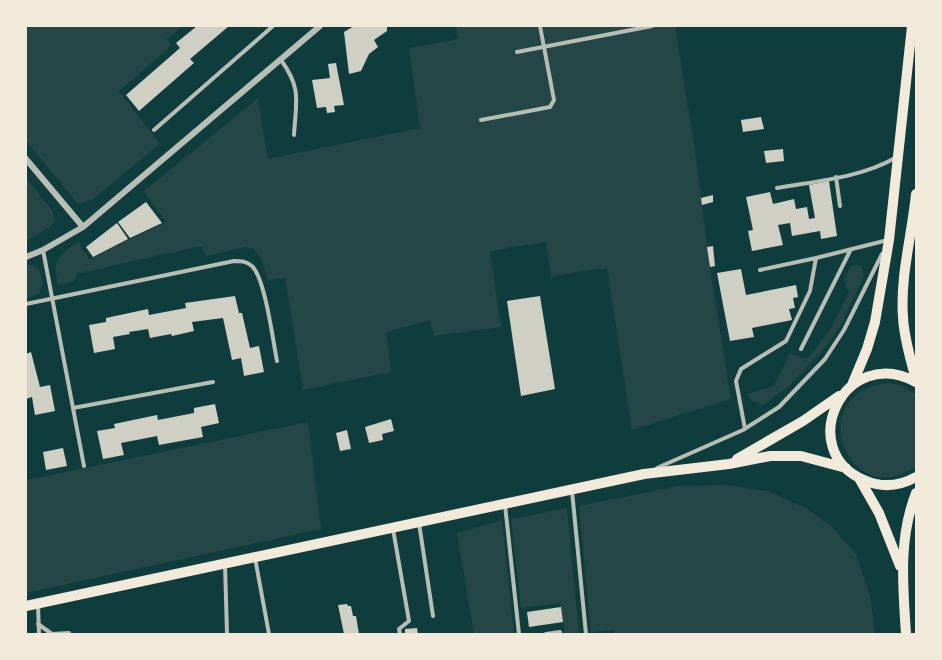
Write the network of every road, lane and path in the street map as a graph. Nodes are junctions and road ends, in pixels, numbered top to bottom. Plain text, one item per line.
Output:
1 (273, 26) edge
2 (320, 26) edge
3 (540, 26) edge
4 (652, 26) edge
5 (912, 26) edge
6 (544, 47) junction
7 (517, 52) dead end
8 (280, 59) junction
9 (481, 120) dead end
10 (154, 130) dead end
11 (294, 135) dead end
12 (898, 157) junction
13 (26, 159) edge
14 (836, 177) junction
15 (777, 188) dead end
16 (916, 194) edge
17 (840, 206) dead end
18 (83, 227) junction
19 (889, 240) junction
20 (43, 250) junction
21 (850, 251) junction
22 (26, 257) edge
23 (816, 258) junction
24 (760, 270) dead end
25 (52, 299) junction
26 (26, 304) edge
27 (801, 350) dead end
28 (277, 361) dead end
29 (916, 381) edge
30 (213, 382) dead end
31 (848, 389) junction
32 (73, 408) junction
33 (745, 429) junction
34 (729, 464) junction
35 (84, 466) dead end
36 (846, 468) junction
37 (644, 474) junction
38 (916, 477) edge
39 (859, 478) junction
40 (572, 490) junction
41 (916, 494) edge
42 (505, 504) junction
43 (418, 522) junction
44 (393, 528) junction
45 (255, 557) junction
46 (225, 564) junction
47 (901, 569) junction
48 (38, 603) junction
49 (26, 606) edge
50 (433, 616) dead end
51 (38, 624) junction
52 (560, 632) dead end
53 (39, 634) edge
54 (69, 634) edge
55 (227, 634) edge
56 (269, 634) edge
57 (399, 634) edge
58 (519, 634) edge
59 (546, 634) edge
60 (586, 634) edge
61 (906, 634) edge

1 - 10 lane
2 - 8 street
3 - 6 lane
4 - 6 lane
5 - 12 main road
6 - 7 lane
6 - 9 lane
8 - 11 lane
8 - 18 street
12 - 14 lane
12 - 19 main road
13 - 18 street
14 - 15 lane
14 - 17 lane
16 - 29 main road
18 - 20 street
19 - 21 lane
19 - 31 main road
19 - 33 lane
20 - 22 street
20 - 25 lane
21 - 23 lane
21 - 27 lane
23 - 24 lane
23 - 33 lane
25 - 26 lane
25 - 28 lane
25 - 32 lane
29 - 31 main road
30 - 32 lane
31 - 34 main road
31 - 36 main road
32 - 35 lane
33 - 37 lane
34 - 36 main road
34 - 37 main road
36 - 39 main road
37 - 40 main road
38 - 39 main road
39 - 47 main road
40 - 42 main road
40 - 60 lane
41 - 47 main road
42 - 43 main road
42 - 58 lane
43 - 44 main road
43 - 50 lane
44 - 45 main road
44 - 57 lane
45 - 46 main road
45 - 56 lane
46 - 48 main road
46 - 55 lane
47 - 61 main road
48 - 49 main road
48 - 51 lane
51 - 53 lane
51 - 54 lane
52 - 59 lane

